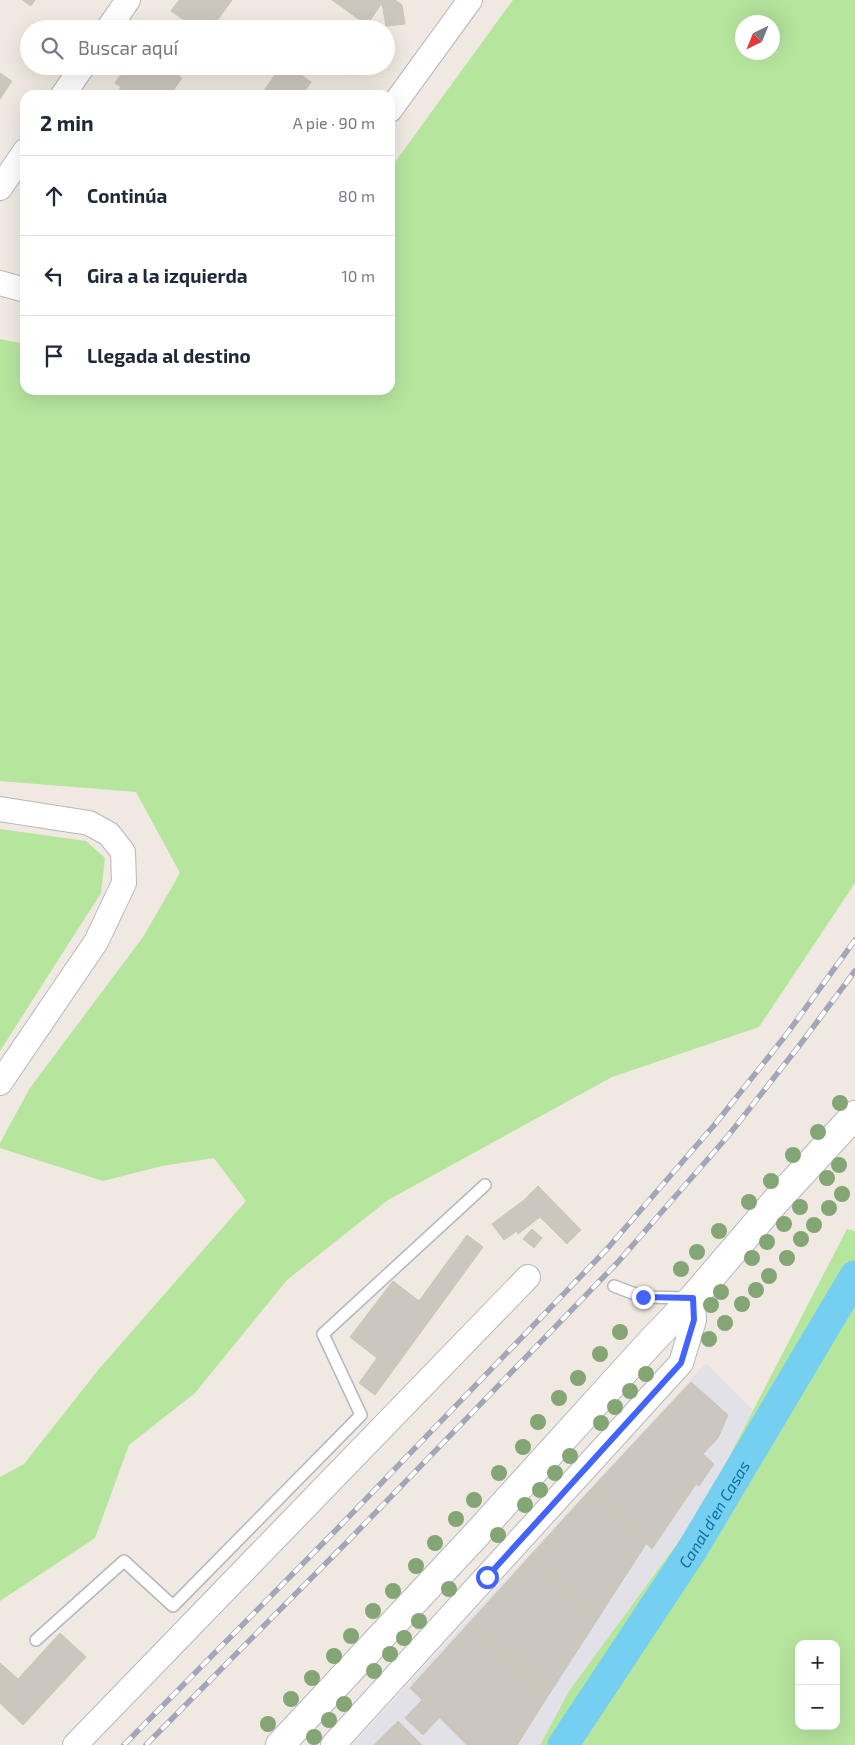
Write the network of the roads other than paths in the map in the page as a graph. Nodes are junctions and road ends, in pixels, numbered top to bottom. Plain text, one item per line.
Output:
1 (128, 0) edge
2 (470, 0) edge
3 (114, 20) edge
4 (77, 75) edge
5 (66, 90) edge
6 (395, 103) edge
7 (20, 158) edge
8 (0, 188) edge
9 (0, 283) edge
10 (20, 289) edge
11 (0, 809) edge
12 (0, 1082) edge
13 (855, 1115) edge
14 (485, 1185) dead end
15 (528, 1276) dead end
16 (614, 1286) dead end
17 (693, 1298) junction
18 (173, 1606) junction
19 (192, 1625) junction
20 (36, 1640) dead end
21 (75, 1745) edge
22 (280, 1745) edge
23 (333, 1745) edge

1 - 3 street
2 - 6 street
4 - 5 street
7 - 8 street
9 - 10 street
11 - 12 street
13 - 17 street
14 - 18 lane
15 - 19 street
16 - 17 lane
17 - 22 street
17 - 23 street
18 - 19 lane
18 - 20 lane
19 - 21 street

